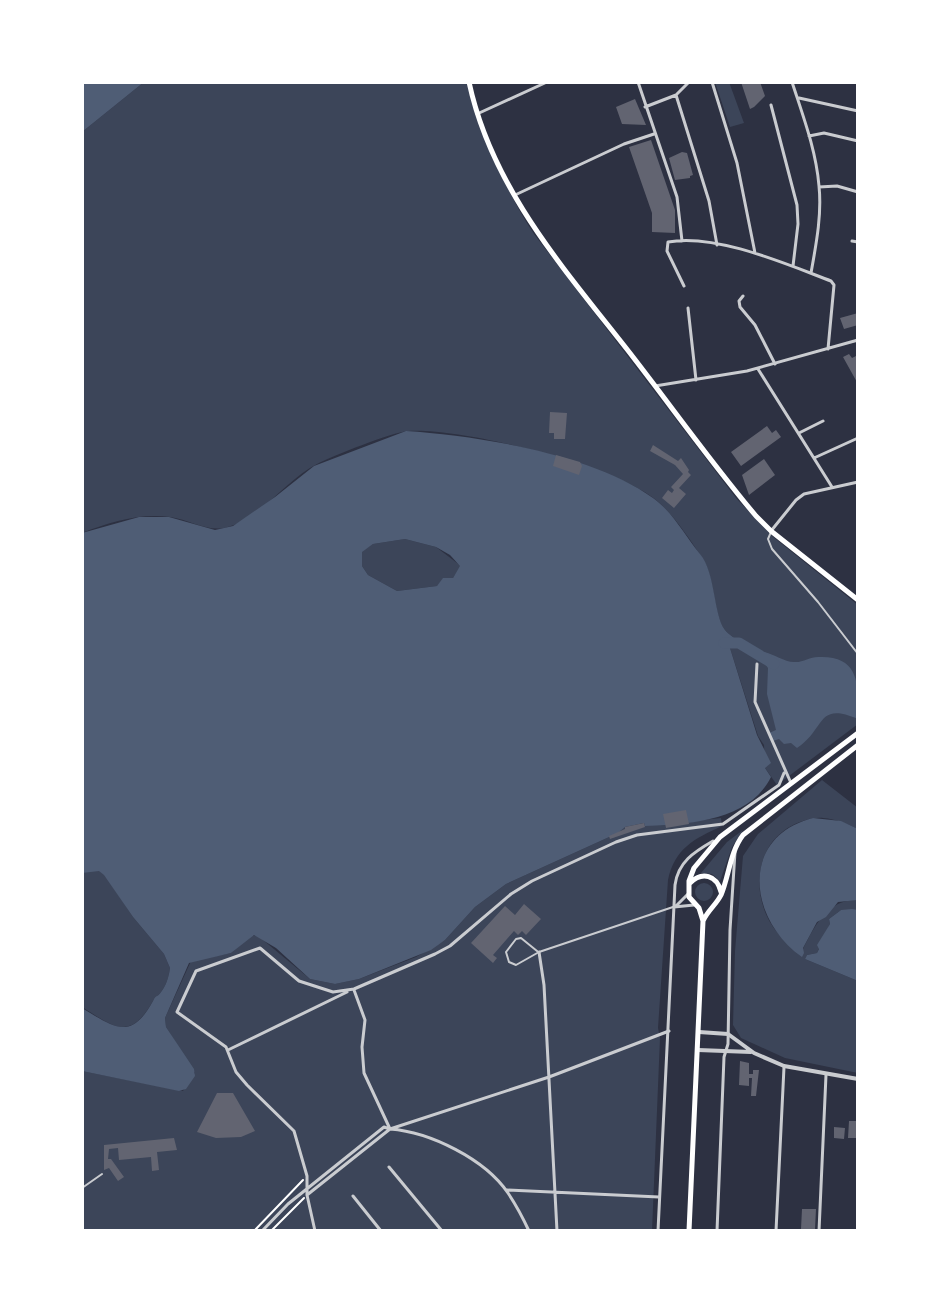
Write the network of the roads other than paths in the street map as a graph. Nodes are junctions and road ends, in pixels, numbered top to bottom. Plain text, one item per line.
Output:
1 (469, 82) edge
2 (547, 82) edge
3 (638, 82) edge
4 (688, 82) edge
5 (712, 82) edge
6 (792, 82) edge
7 (676, 95) junction
8 (797, 98) junction
9 (771, 105) dead end
10 (645, 107) junction
11 (858, 111) edge
12 (477, 114) junction
13 (654, 134) junction
14 (809, 136) junction
15 (858, 141) edge
16 (819, 187) junction
17 (858, 192) edge
18 (514, 195) junction
19 (682, 241) junction
20 (852, 241) dead end
21 (858, 242) edge
22 (717, 245) junction
23 (755, 255) junction
24 (793, 267) junction
25 (811, 273) junction
26 (684, 286) dead end
27 (743, 296) dead end
28 (688, 308) dead end
29 (858, 340) edge
30 (828, 349) junction
31 (775, 364) junction
32 (758, 369) junction
33 (696, 380) junction
34 (655, 386) junction
35 (823, 421) dead end
36 (799, 433) junction
37 (858, 438) edge
38 (814, 458) junction
39 (858, 482) edge
40 (832, 487) junction
41 (771, 531) junction
42 (858, 600) edge
43 (858, 654) edge
44 (757, 664) dead end
45 (858, 733) edge
46 (858, 745) edge
47 (784, 773) junction
48 (791, 783) junction
49 (720, 837) junction
50 (735, 848) junction
51 (688, 891) junction
52 (720, 897) junction
53 (697, 906) junction
54 (674, 907) junction
55 (710, 908) junction
56 (703, 921) junction
57 (539, 952) junction
58 (354, 989) junction
59 (669, 1031) junction
60 (699, 1032) junction
61 (728, 1034) junction
62 (228, 1050) junction
63 (698, 1050) junction
64 (726, 1051) junction
65 (754, 1053) junction
66 (784, 1066) junction
67 (826, 1074) junction
68 (549, 1077) junction
69 (858, 1079) edge
70 (390, 1129) junction
71 (389, 1167) dead end
72 (102, 1174) dead end
73 (82, 1188) edge
74 (307, 1188) junction
75 (507, 1190) junction
76 (557, 1193) junction
77 (307, 1195) junction
78 (353, 1196) dead end
79 (659, 1197) junction
80 (262, 1231) edge
81 (315, 1231) edge
82 (381, 1231) edge
83 (442, 1231) edge
84 (529, 1231) edge
85 (557, 1231) edge
86 (658, 1231) edge
87 (689, 1231) edge
88 (717, 1231) edge
89 (776, 1231) edge
90 (819, 1231) edge

1 - 12 main road
2 - 12 street
3 - 10 street
4 - 7 street
5 - 23 street
6 - 8 street
7 - 10 street
7 - 22 street
8 - 11 street
8 - 14 street
9 - 24 street
10 - 13 street
12 - 18 main road
13 - 18 street
13 - 19 street
14 - 15 street
14 - 16 street
16 - 17 street
16 - 25 street
18 - 34 main road
19 - 22 street
19 - 26 street
20 - 21 street
22 - 23 street
23 - 24 street
24 - 25 street
25 - 30 street
27 - 31 street
28 - 33 street
29 - 30 street
30 - 31 street
31 - 32 street
32 - 33 street
32 - 36 street
33 - 34 street
34 - 41 main road
35 - 36 street
36 - 38 street
37 - 38 street
38 - 40 street
39 - 40 street
40 - 41 street
41 - 42 main road
41 - 43 lane
44 - 47 street
45 - 48 main road
46 - 50 main road
47 - 48 street
47 - 58 street
48 - 49 main road
49 - 51 main road
49 - 54 street
50 - 52 main road
50 - 61 street
51 - 52 main road
51 - 53 main road
51 - 54 street
52 - 55 main road
53 - 54 street
53 - 55 main road
53 - 56 main road
54 - 57 lane
54 - 59 street
55 - 56 main road
56 - 60 main road
57 - 57 lane
57 - 68 street
58 - 62 street
58 - 62 street
58 - 70 street
59 - 68 street
59 - 79 street
60 - 61 street
60 - 63 main road
61 - 64 street
61 - 65 street
62 - 74 street
63 - 64 street
63 - 87 main road
64 - 65 street
64 - 88 street
65 - 66 street
66 - 67 street
66 - 89 street
67 - 69 street
67 - 90 street
68 - 70 street
68 - 76 street
70 - 74 street
70 - 75 street
70 - 77 street
71 - 83 street
72 - 73 lane
74 - 77 street
74 - 80 street
75 - 76 street
75 - 84 street
76 - 79 street
76 - 85 street
77 - 81 street
78 - 82 street
79 - 86 street

